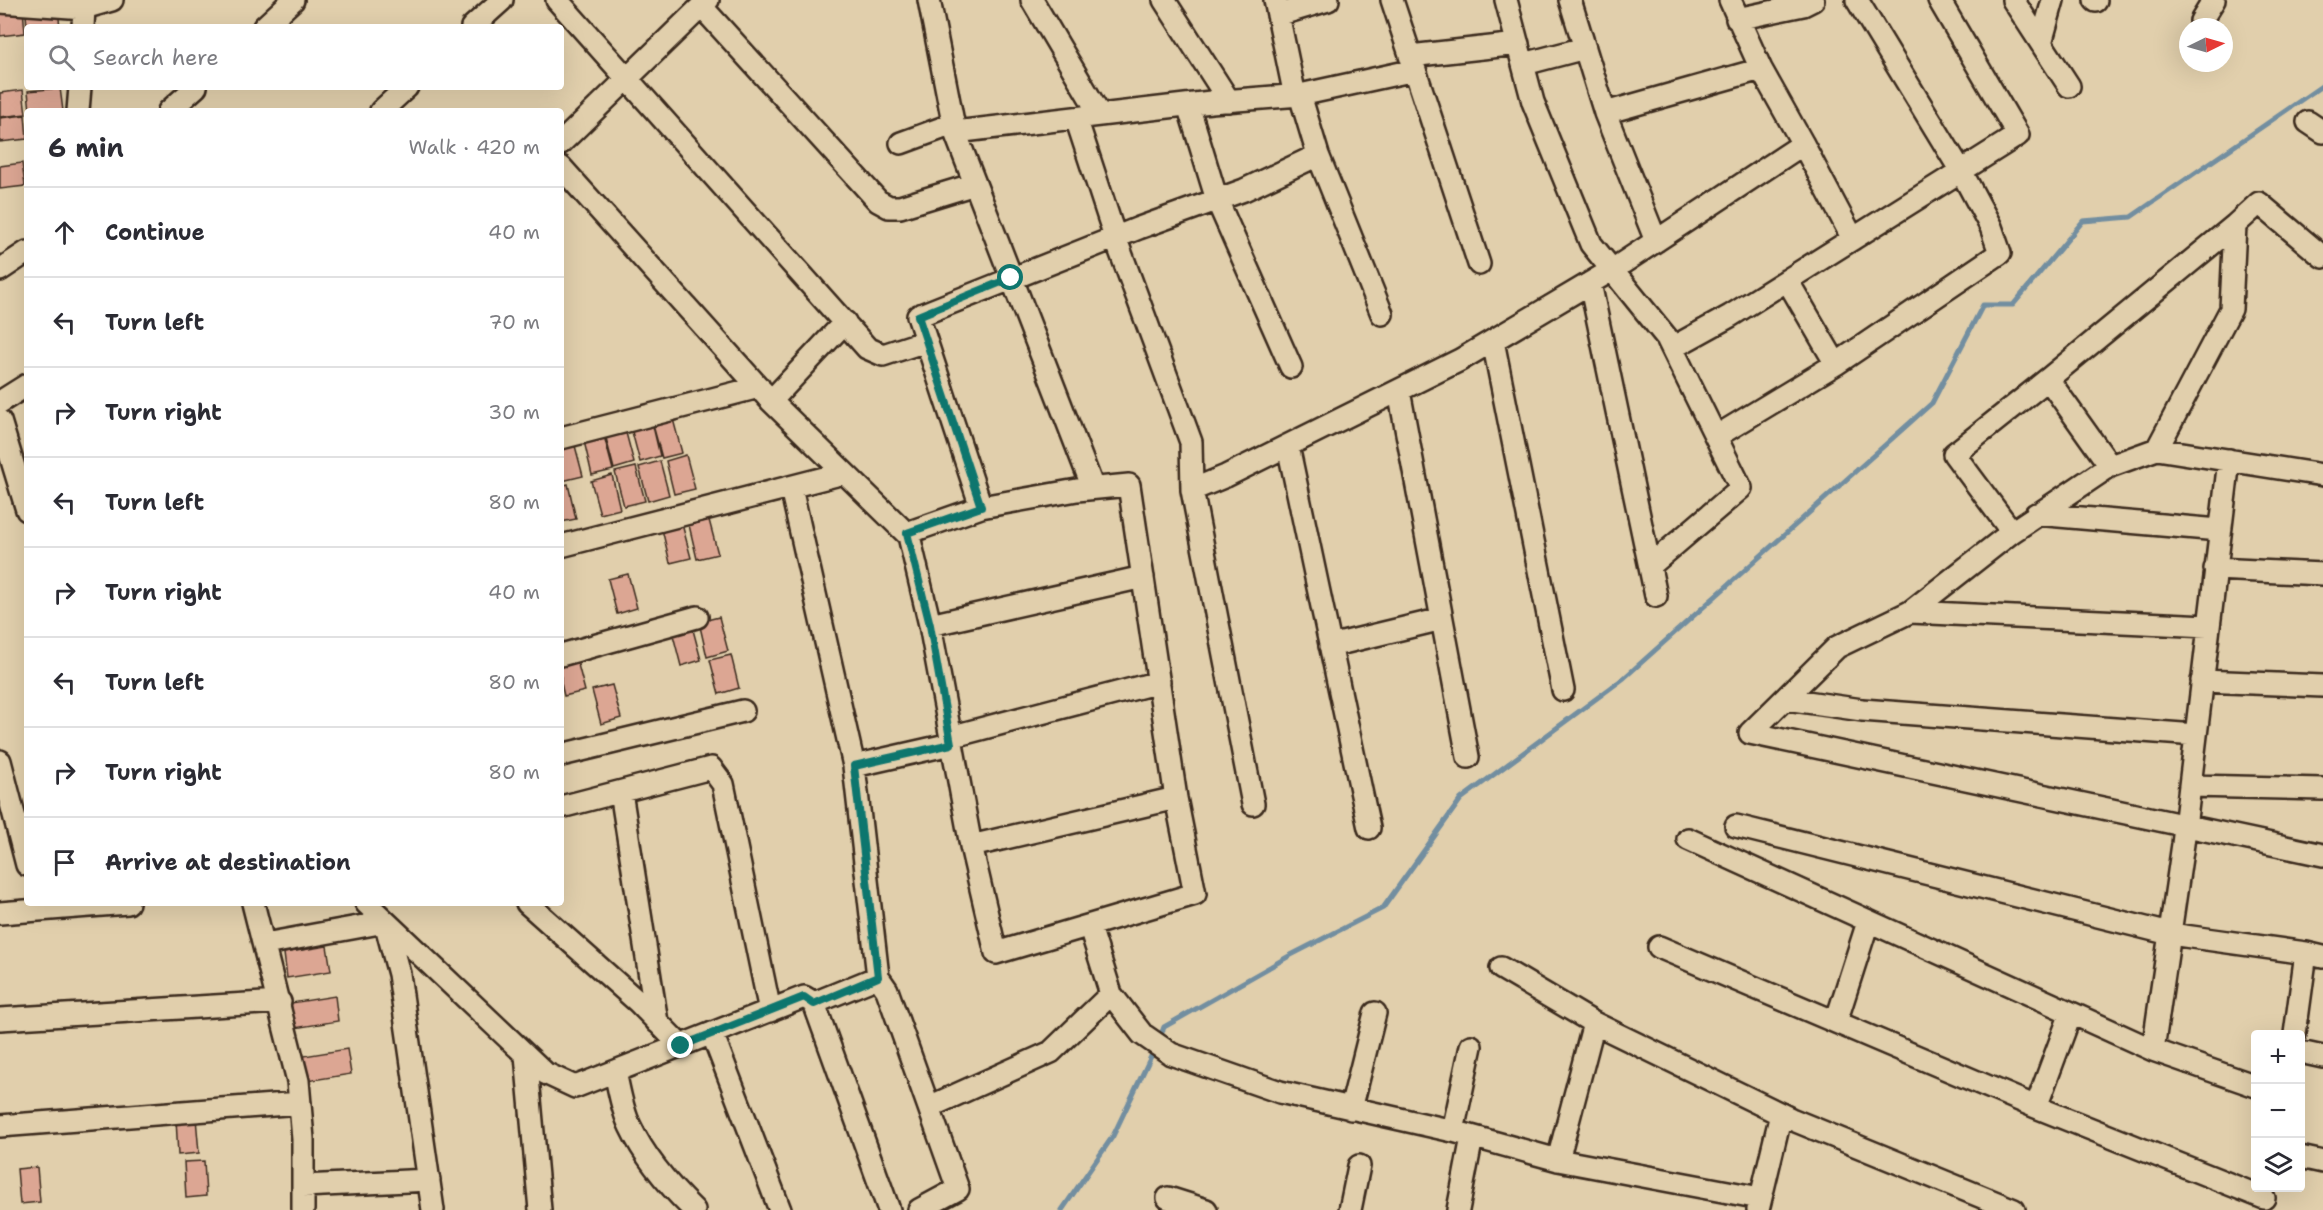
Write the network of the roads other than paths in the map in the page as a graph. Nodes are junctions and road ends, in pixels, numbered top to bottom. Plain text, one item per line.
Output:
1 (112, 0) edge
2 (293, 0) edge
3 (502, 0) edge
4 (557, 0) edge
5 (929, 0) edge
6 (1032, 0) edge
7 (1164, 0) edge
8 (1328, 0) edge
9 (1392, 0) edge
10 (1506, 0) edge
11 (1570, 0) edge
12 (1813, 0) edge
13 (1857, 0) edge
14 (1939, 0) edge
15 (2013, 0) edge
16 (2053, 0) edge
17 (2214, 0) edge
18 (0, 2) edge
19 (704, 3) edge
20 (1277, 7) edge
21 (1733, 10) edge
22 (84, 17) edge
23 (2203, 18) edge
24 (267, 24) edge
25 (475, 24) edge
26 (2041, 43) junction
27 (1518, 44) junction
28 (1585, 48) junction
29 (1412, 63) junction
30 (1524, 64) junction
31 (1761, 69) junction
32 (626, 80) junction
33 (2069, 86) dead end
34 (80, 90) edge
35 (193, 90) edge
36 (404, 90) edge
37 (1297, 96) junction
38 (1229, 101) junction
39 (1188, 105) junction
40 (78, 108) edge
41 (172, 108) edge
42 (384, 108) edge
43 (1605, 113) junction
44 (1100, 115) junction
45 (1076, 118) junction
46 (954, 128) junction
47 (564, 140) edge
48 (901, 143) dead end
49 (1803, 144) junction
50 (1318, 155) junction
51 (564, 170) edge
52 (1961, 171) junction
53 (975, 184) junction
54 (1217, 200) junction
55 (2235, 225) junction
56 (1115, 237) junction
57 (1853, 238) junction
58 (1656, 241) junction
59 (24, 254) edge
60 (2323, 257) edge
61 (1479, 264) dead end
62 (0, 270) edge
63 (1612, 270) junction
64 (1011, 278) junction
65 (1787, 280) junction
66 (1590, 283) junction
67 (1382, 314) dead end
68 (845, 322) junction
69 (926, 341) junction
70 (1493, 341) junction
71 (1672, 348) junction
72 (1836, 364) junction
73 (1291, 367) dead end
74 (2048, 379) junction
75 (24, 387) edge
76 (1399, 391) junction
77 (765, 394) junction
78 (0, 402) edge
79 (0, 421) edge
80 (1717, 436) junction
81 (564, 437) edge
82 (1288, 446) junction
83 (2157, 449) junction
84 (2229, 460) junction
85 (2110, 466) junction
86 (844, 473) junction
87 (2323, 475) edge
88 (791, 488) junction
89 (1093, 488) junction
90 (1192, 490) junction
91 (24, 500) edge
92 (981, 507) junction
93 (2036, 514) junction
94 (2219, 530) junction
95 (2012, 532) junction
96 (907, 533) junction
97 (564, 545) edge
98 (1650, 566) junction
99 (2215, 569) junction
100 (2323, 574) edge
101 (1143, 577) junction
102 (1656, 596) dead end
103 (1910, 612) junction
104 (697, 617) dead end
105 (1442, 619) junction
106 (930, 625) junction
107 (2208, 626) junction
108 (1330, 646) junction
109 (564, 654) edge
110 (2202, 681) junction
111 (1159, 682) junction
112 (2323, 686) edge
113 (1563, 690) dead end
114 (1786, 699) junction
115 (743, 711) dead end
116 (2196, 735) junction
117 (950, 741) junction
118 (564, 754) edge
119 (1468, 757) dead end
120 (0, 761) edge
121 (854, 766) junction
122 (2190, 786) junction
123 (2323, 789) edge
124 (621, 792) junction
125 (1176, 798) junction
126 (1253, 804) dead end
127 (564, 806) edge
128 (1736, 826) dead end
129 (2185, 827) junction
130 (1369, 828) dead end
131 (1688, 839) dead end
132 (971, 846) junction
133 (24, 853) edge
134 (2323, 855) edge
135 (60, 906) edge
136 (254, 906) edge
137 (369, 906) edge
138 (530, 906) edge
139 (38, 907) edge
140 (0, 913) edge
141 (385, 922) junction
142 (1868, 922) junction
143 (1090, 927) junction
144 (2170, 934) junction
145 (265, 944) junction
146 (1659, 947) dead end
147 (2315, 955) edge
148 (1501, 968) dead end
149 (878, 977) junction
150 (1111, 994) junction
151 (279, 1002) junction
152 (814, 1004) junction
153 (770, 1011) junction
154 (1375, 1012) dead end
155 (2071, 1013) junction
156 (0, 1019) edge
157 (657, 1022) junction
158 (1836, 1022) junction
159 (1594, 1023) junction
160 (2296, 1030) edge
161 (712, 1033) junction
162 (681, 1046) junction
163 (1471, 1046) dead end
164 (2153, 1050) junction
165 (2305, 1053) edge
166 (526, 1055) junction
167 (2323, 1057) edge
168 (615, 1072) junction
169 (2251, 1084) edge
170 (300, 1103) junction
171 (929, 1107) junction
172 (2036, 1107) junction
173 (1351, 1109) junction
174 (1781, 1114) junction
175 (0, 1126) edge
176 (1463, 1134) junction
177 (2305, 1158) edge
178 (1558, 1160) junction
179 (2323, 1162) edge
180 (1359, 1166) dead end
181 (429, 1180) junction
182 (303, 1186) junction
183 (1168, 1198) dead end
184 (2264, 1199) edge
185 (1759, 1204) edge
186 (303, 1210) edge
187 (433, 1210) edge
188 (540, 1210) edge
189 (694, 1210) edge
190 (780, 1210) edge
191 (889, 1210) edge
192 (919, 1210) edge
193 (1206, 1210) edge
194 (1350, 1210) edge
195 (1458, 1210) edge
196 (2013, 1210) edge

1 - 22 street
2 - 24 street
3 - 25 street
4 - 32 street
5 - 46 street
6 - 44 street
7 - 38 street
8 - 20 street
9 - 29 street
10 - 27 street
11 - 28 street
12 - 21 street
13 - 52 street
14 - 52 street
15 - 26 street
16 - 26 street
17 - 23 street
18 - 22 street
19 - 32 street
19 - 53 street
20 - 37 street
21 - 31 street
26 - 33 street
27 - 29 street
27 - 30 street
28 - 30 street
28 - 43 street
29 - 37 street
29 - 61 street
30 - 63 street
31 - 43 street
31 - 49 street
32 - 47 street
32 - 68 street
34 - 40 street
35 - 41 street
36 - 42 street
37 - 38 street
37 - 50 street
38 - 39 street
39 - 44 street
39 - 54 street
43 - 58 street
44 - 45 street
45 - 46 street
45 - 56 street
46 - 48 street
46 - 53 street
49 - 57 street
49 - 58 street
50 - 54 street
50 - 67 street
51 - 77 street
52 - 57 street
52 - 72 street
53 - 64 street
54 - 56 street
54 - 73 street
55 - 60 street
55 - 74 street
55 - 83 street
56 - 64 street
56 - 90 street
57 - 65 street
58 - 63 street
59 - 62 street
63 - 66 street
63 - 71 street
64 - 69 street
64 - 89 street
65 - 71 street
65 - 72 street
66 - 70 street
66 - 98 street
68 - 69 street
68 - 77 street
69 - 92 street
70 - 76 street
70 - 113 street
71 - 80 street
72 - 80 street
74 - 85 street
74 - 95 street
75 - 78 street
76 - 82 street
76 - 105 street
77 - 81 street
77 - 86 street
79 - 91 street
80 - 98 street
82 - 90 street
82 - 108 street
83 - 84 street
83 - 85 street
84 - 87 street
84 - 94 street
85 - 93 street
86 - 88 street
86 - 96 street
88 - 97 street
88 - 121 street
89 - 92 street
89 - 101 street
90 - 126 street
92 - 96 street
93 - 94 street
93 - 95 street
94 - 99 street
95 - 103 street
96 - 106 street
98 - 102 street
99 - 100 street
99 - 107 street
101 - 106 street
101 - 111 street
103 - 107 street
103 - 114 street
104 - 109 street
105 - 108 street
105 - 119 street
106 - 117 street
107 - 110 street
108 - 130 street
110 - 112 street
110 - 116 street
111 - 117 street
111 - 125 street
114 - 116 street
114 - 129 street
115 - 118 street
116 - 122 street
117 - 121 street
117 - 132 street
120 - 133 street
121 - 149 street
122 - 123 street
122 - 129 street
124 - 127 street
124 - 153 street
124 - 157 street
125 - 132 street
125 - 143 street
128 - 144 street
129 - 134 street
129 - 144 street
131 - 142 street
132 - 143 street
135 - 139 street
136 - 145 street
137 - 141 street
138 - 157 street
139 - 140 street
141 - 145 street
141 - 166 street
141 - 181 street
142 - 155 street
142 - 158 street
143 - 150 street
144 - 147 street
144 - 164 street
145 - 151 street
146 - 158 street
147 - 160 street
148 - 159 street
149 - 152 street
149 - 171 street
150 - 171 street
150 - 173 street
151 - 156 street
151 - 170 street
152 - 153 street
152 - 191 street
153 - 161 street
154 - 173 street
155 - 164 street
155 - 172 street
157 - 162 street
158 - 172 street
159 - 174 street
159 - 178 street
161 - 162 street
161 - 190 street
162 - 168 street
163 - 176 street
164 - 169 street
165 - 167 street
166 - 168 street
166 - 188 street
168 - 189 street
170 - 175 street
170 - 182 street
171 - 192 street
172 - 184 street
173 - 176 street
174 - 185 street
174 - 196 street
176 - 178 street
176 - 195 street
177 - 179 street
178 - 185 street
180 - 194 street
181 - 182 street
181 - 187 street
182 - 186 street
183 - 193 street

